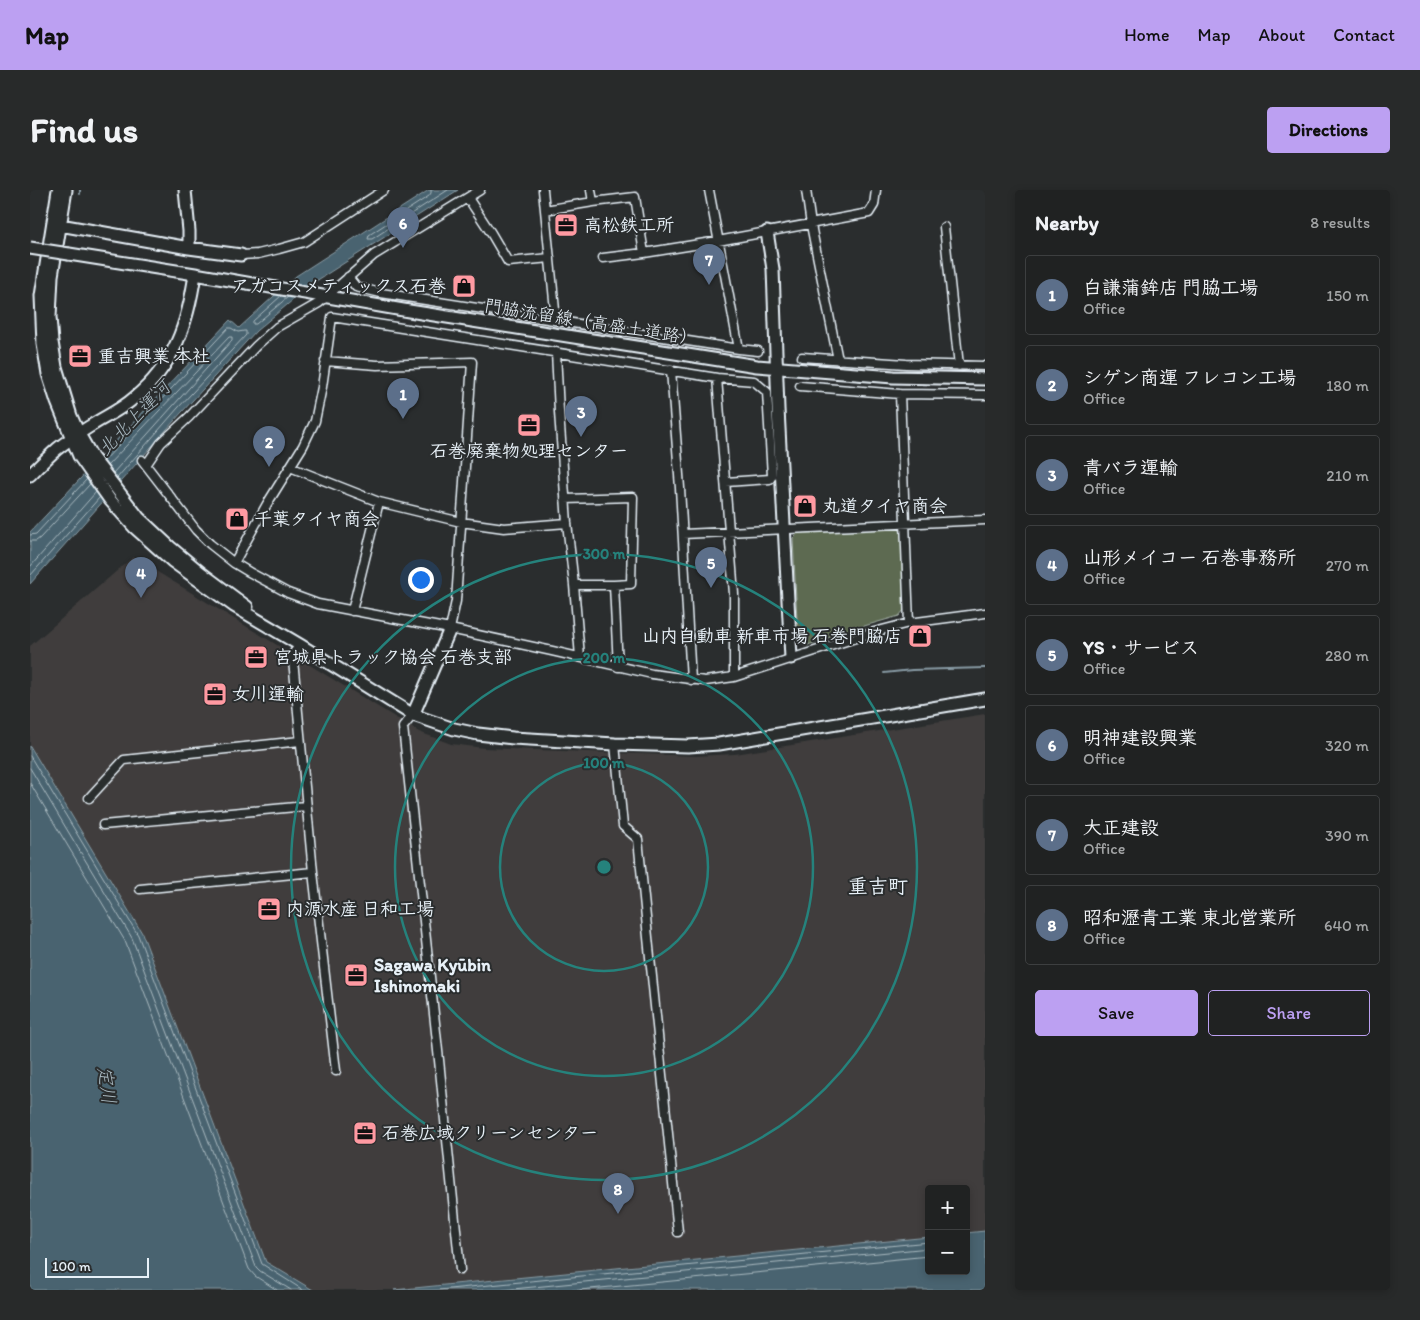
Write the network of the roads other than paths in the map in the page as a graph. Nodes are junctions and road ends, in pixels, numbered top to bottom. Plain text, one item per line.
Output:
1 (58, 190) edge
2 (66, 190) edge
3 (185, 190) edge
4 (384, 190) edge
5 (480, 190) edge
6 (543, 190) edge
7 (591, 190) edge
8 (709, 190) edge
9 (806, 190) edge
10 (876, 190) edge
11 (468, 198) junction
12 (593, 202) junction
13 (545, 210) junction
14 (811, 224) junction
15 (60, 225) junction
16 (944, 227) dead end
17 (767, 232) junction
18 (718, 241) junction
19 (30, 248) edge
20 (189, 248) junction
21 (644, 253) junction
22 (241, 255) joint
23 (550, 258) junction
24 (603, 258) dead end
25 (195, 274) junction
26 (348, 277) junction
27 (326, 296) junction
28 (556, 320) junction
29 (739, 349) junction
30 (758, 351) dead end
31 (556, 352) junction
32 (802, 357) dead end
33 (838, 360) junction
34 (325, 361) junction
35 (958, 366) junction
36 (985, 366) edge
37 (777, 367) junction
38 (671, 370) junction
39 (717, 378) junction
40 (985, 379) edge
41 (800, 386) dead end
42 (900, 394) junction
43 (985, 396) edge
44 (75, 436) junction
45 (290, 467) junction
46 (30, 475) edge
47 (726, 482) junction
48 (565, 499) junction
49 (379, 502) junction
50 (985, 520) edge
51 (461, 522) junction
52 (567, 523) junction
53 (905, 523) junction
54 (784, 530) junction
55 (730, 533) junction
56 (683, 534) junction
57 (234, 563) junction
58 (574, 585) junction
59 (614, 586) junction
60 (352, 611) junction
61 (985, 613) edge
62 (909, 623) junction
63 (450, 629) junction
64 (300, 645) junction
65 (580, 657) junction
66 (791, 658) junction
67 (618, 667) junction
68 (734, 677) junction
69 (691, 680) junction
70 (985, 699) edge
71 (413, 715) junction
72 (300, 741) junction
73 (615, 744) junction
74 (89, 798) dead end
75 (306, 806) junction
76 (103, 825) dead end
77 (313, 872) junction
78 (140, 888) dead end
79 (336, 1071) dead end
80 (678, 1232) dead end
81 (460, 1270) dead end

1 - 44 street
2 - 15 street
3 - 20 street
4 - 22 street
5 - 11 street
6 - 13 street
7 - 12 street
8 - 18 street
9 - 14 street
10 - 14 street
11 - 23 street
11 - 26 street
12 - 13 street
12 - 21 street
13 - 23 street
14 - 17 street
14 - 33 street
15 - 20 street
15 - 44 street
16 - 35 street
17 - 18 street
17 - 37 street
18 - 21 street
18 - 29 street
19 - 25 street, 門脇流留線（高盛土道路）, bridge
20 - 22 street
21 - 24 street
23 - 28 street
25 - 27 street, 門脇流留線（高盛土道路）
25 - 44 street
26 - 27 street
26 - 28 street
27 - 37 street, 門脇流留線（高盛土道路）
27 - 57 street
28 - 29 street
29 - 30 street
31 - 34 street
31 - 38 street
31 - 48 street
32 - 33 street
33 - 35 street
34 - 45 street
34 - 51 street
35 - 36 street
37 - 40 street, 門脇流留線（高盛土道路）
37 - 54 street
38 - 39 street
38 - 56 street
39 - 47 street
39 - 47 street
41 - 42 street
42 - 43 street
42 - 53 street
44 - 46 street
44 - 64 street
45 - 49 street
45 - 57 street
47 - 55 street
48 - 52 street
48 - 59 street
49 - 51 street
49 - 60 street
50 - 53 street
51 - 52 street
51 - 63 street
52 - 58 street
53 - 54 street
53 - 62 street
54 - 55 street
54 - 66 street
55 - 56 street
55 - 68 street
56 - 69 street
57 - 60 street
58 - 59 street
58 - 65 street
59 - 67 street
60 - 63 street
61 - 62 street
62 - 66 street
63 - 65 street
63 - 71 street
64 - 71 street
64 - 72 street
65 - 67 street
66 - 68 street
67 - 69 street
68 - 69 street
70 - 73 street
71 - 73 street
71 - 81 street
72 - 74 street
72 - 75 street
73 - 80 street
75 - 76 street
75 - 77 street
77 - 78 street
77 - 79 street

